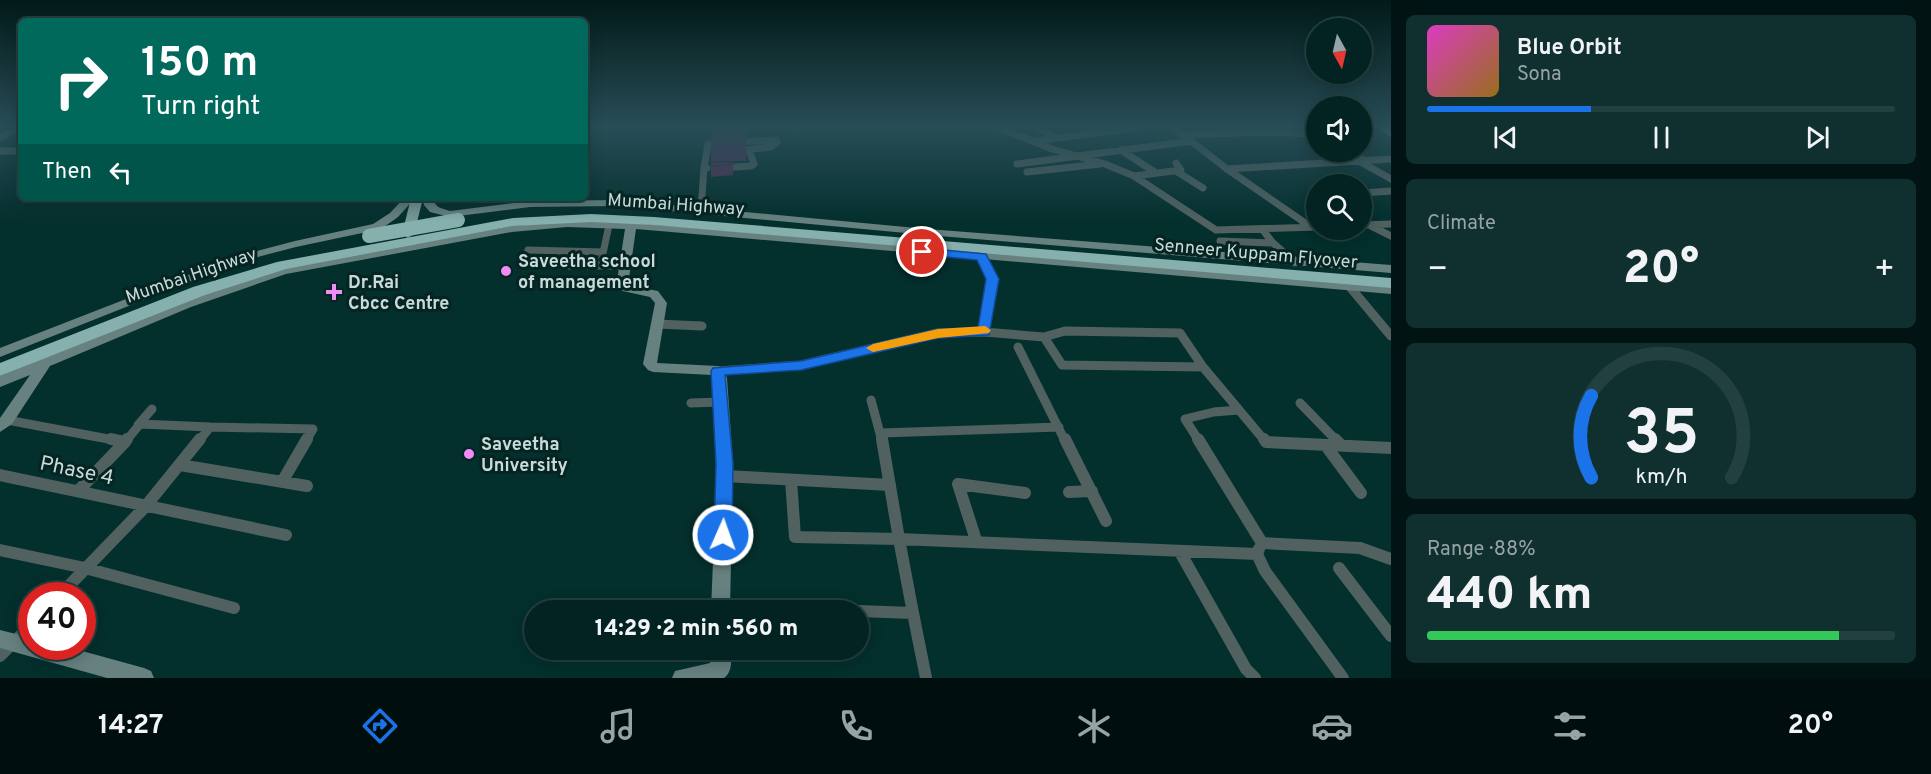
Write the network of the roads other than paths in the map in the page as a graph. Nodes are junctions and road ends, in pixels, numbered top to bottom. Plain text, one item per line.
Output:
1 (706, 159) edge
2 (752, 159) edge
3 (1058, 159) edge
4 (1087, 159) edge
5 (1134, 159) edge
6 (1214, 159) edge
7 (1306, 159) edge
8 (1391, 159) edge
9 (1372, 160) edge
10 (1330, 162) edge
11 (1364, 162) edge
12 (1314, 163) junction
13 (1017, 164) dead end
14 (1105, 164) junction
15 (704, 168) junction
16 (1227, 169) junction
17 (1027, 172) dead end
18 (1156, 173) junction
19 (1134, 176) junction
20 (1391, 180) edge
21 (1203, 188) dead end
22 (1391, 192) edge
23 (1372, 193) edge
24 (407, 201) edge
25 (417, 201) edge
26 (426, 201) edge
27 (428, 201) edge
28 (702, 211) junction
29 (1306, 222) edge
30 (1391, 224) edge
31 (609, 225) junction
32 (1372, 225) edge
33 (631, 226) junction
34 (715, 226) junction
35 (1306, 227) edge
36 (1372, 228) edge
37 (1262, 229) junction
38 (906, 232) junction
39 (414, 233) junction
40 (371, 235) junction
41 (1391, 236) edge
42 (1220, 242) dead end
43 (1273, 243) junction
44 (528, 250) dead end
45 (603, 252) junction
46 (982, 256) junction
47 (1128, 262) junction
48 (1295, 262) junction
49 (569, 265) dead end
50 (600, 265) junction
51 (623, 266) junction
52 (1391, 269) edge
53 (1391, 275) edge
54 (1391, 283) edge
55 (1350, 287) junction
56 (1391, 290) edge
57 (657, 324) junction
58 (702, 326) dead end
59 (984, 332) junction
60 (1391, 336) edge
61 (1044, 338) junction
62 (70, 342) junction
63 (1018, 347) dead end
64 (0, 353) edge
65 (0, 360) edge
66 (44, 364) junction
67 (1203, 367) junction
68 (0, 370) edge
69 (718, 371) junction
70 (0, 382) edge
71 (871, 400) dead end
72 (720, 402) junction
73 (691, 403) dead end
74 (1300, 403) dead end
75 (152, 409) dead end
76 (1238, 411) junction
77 (3, 423) edge
78 (138, 425) junction
79 (210, 427) junction
80 (1059, 427) junction
81 (881, 433) junction
82 (125, 442) junction
83 (1326, 446) junction
84 (1342, 446) junction
85 (1391, 448) edge
86 (180, 465) junction
87 (0, 476) edge
88 (724, 476) junction
89 (791, 480) junction
90 (282, 482) junction
91 (890, 485) junction
92 (307, 486) dead end
93 (79, 490) junction
94 (1092, 491) junction
95 (1069, 492) dead end
96 (1025, 493) dead end
97 (1361, 493) dead end
98 (145, 507) junction
99 (1106, 521) dead end
100 (286, 535) dead end
101 (899, 539) junction
102 (976, 540) junction
103 (1260, 549) junction
104 (0, 550) edge
105 (1180, 552) junction
106 (1391, 559) edge
107 (85, 568) junction
108 (1339, 568) dead end
109 (72, 582) edge
110 (721, 600) edge
111 (234, 608) dead end
112 (869, 611) edge
113 (913, 613) junction
114 (18, 635) edge
115 (1391, 636) edge
116 (5, 646) edge
117 (722, 664) edge
118 (144, 678) edge
119 (682, 678) edge
120 (926, 678) edge
121 (1254, 678) edge
122 (1343, 678) edge

1 - 15 street
2 - 15 street
3 - 13 street
4 - 14 street
5 - 18 street
6 - 16 street
7 - 12 street
8 - 9 street
10 - 12 street
11 - 20 street
12 - 16 street
14 - 17 street
14 - 19 street
15 - 28 street
16 - 29 street
18 - 19 street
18 - 21 street
19 - 37 street
22 - 23 street
24 - 40 street
25 - 39 main road
26 - 39 main road
27 - 28 street
28 - 38 street
30 - 32 street
31 - 33 street
31 - 45 street
31 - 66 street
33 - 46 street
33 - 51 street
34 - 39 highway
34 - 47 highway, Mumbai Highway
34 - 62 highway, Mumbai Highway
35 - 37 street
36 - 41 street
37 - 43 street
38 - 40 highway, bridge
38 - 47 highway
38 - 48 street
39 - 40 highway
40 - 62 highway
40 - 64 street
40 - 65 highway
42 - 43 street
43 - 48 street
44 - 45 street
45 - 50 street
46 - 47 street
46 - 59 street
47 - 53 highway, Senneer Kuppam Flyover
47 - 54 highway, Senneer Kuppam Flyover
47 - 55 street
48 - 52 street
49 - 50 street
50 - 51 street
51 - 57 street
55 - 56 street
55 - 60 street
57 - 58 street
57 - 69 street
59 - 61 street
59 - 69 street
61 - 67 street
61 - 67 street
62 - 68 highway, Mumbai Highway
63 - 80 street
66 - 70 street
66 - 77 street
67 - 76 street
69 - 72 street
71 - 81 street
72 - 73 street
72 - 88 street
74 - 84 street
75 - 78 street
76 - 83 street
76 - 103 street
77 - 82 street
78 - 79 street
78 - 82 street
79 - 86 street
79 - 90 street
80 - 81 street
80 - 94 street
81 - 91 street
82 - 93 street
83 - 84 street
83 - 97 street
84 - 85 street
86 - 90 street
86 - 98 street
87 - 93 street, Phase 4
88 - 89 street
88 - 110 street
89 - 91 street
89 - 101 street
90 - 92 street
91 - 101 street
93 - 98 street, Phase 4
94 - 95 street
94 - 99 street
96 - 102 street
98 - 100 street, Phase 4
98 - 107 street
101 - 102 street
101 - 113 street
102 - 105 street
103 - 105 street
103 - 106 street
103 - 122 street
104 - 107 street
105 - 121 street
107 - 109 street
107 - 111 street
108 - 115 street
112 - 113 street
113 - 120 street
114 - 116 street
116 - 118 street
117 - 119 street

